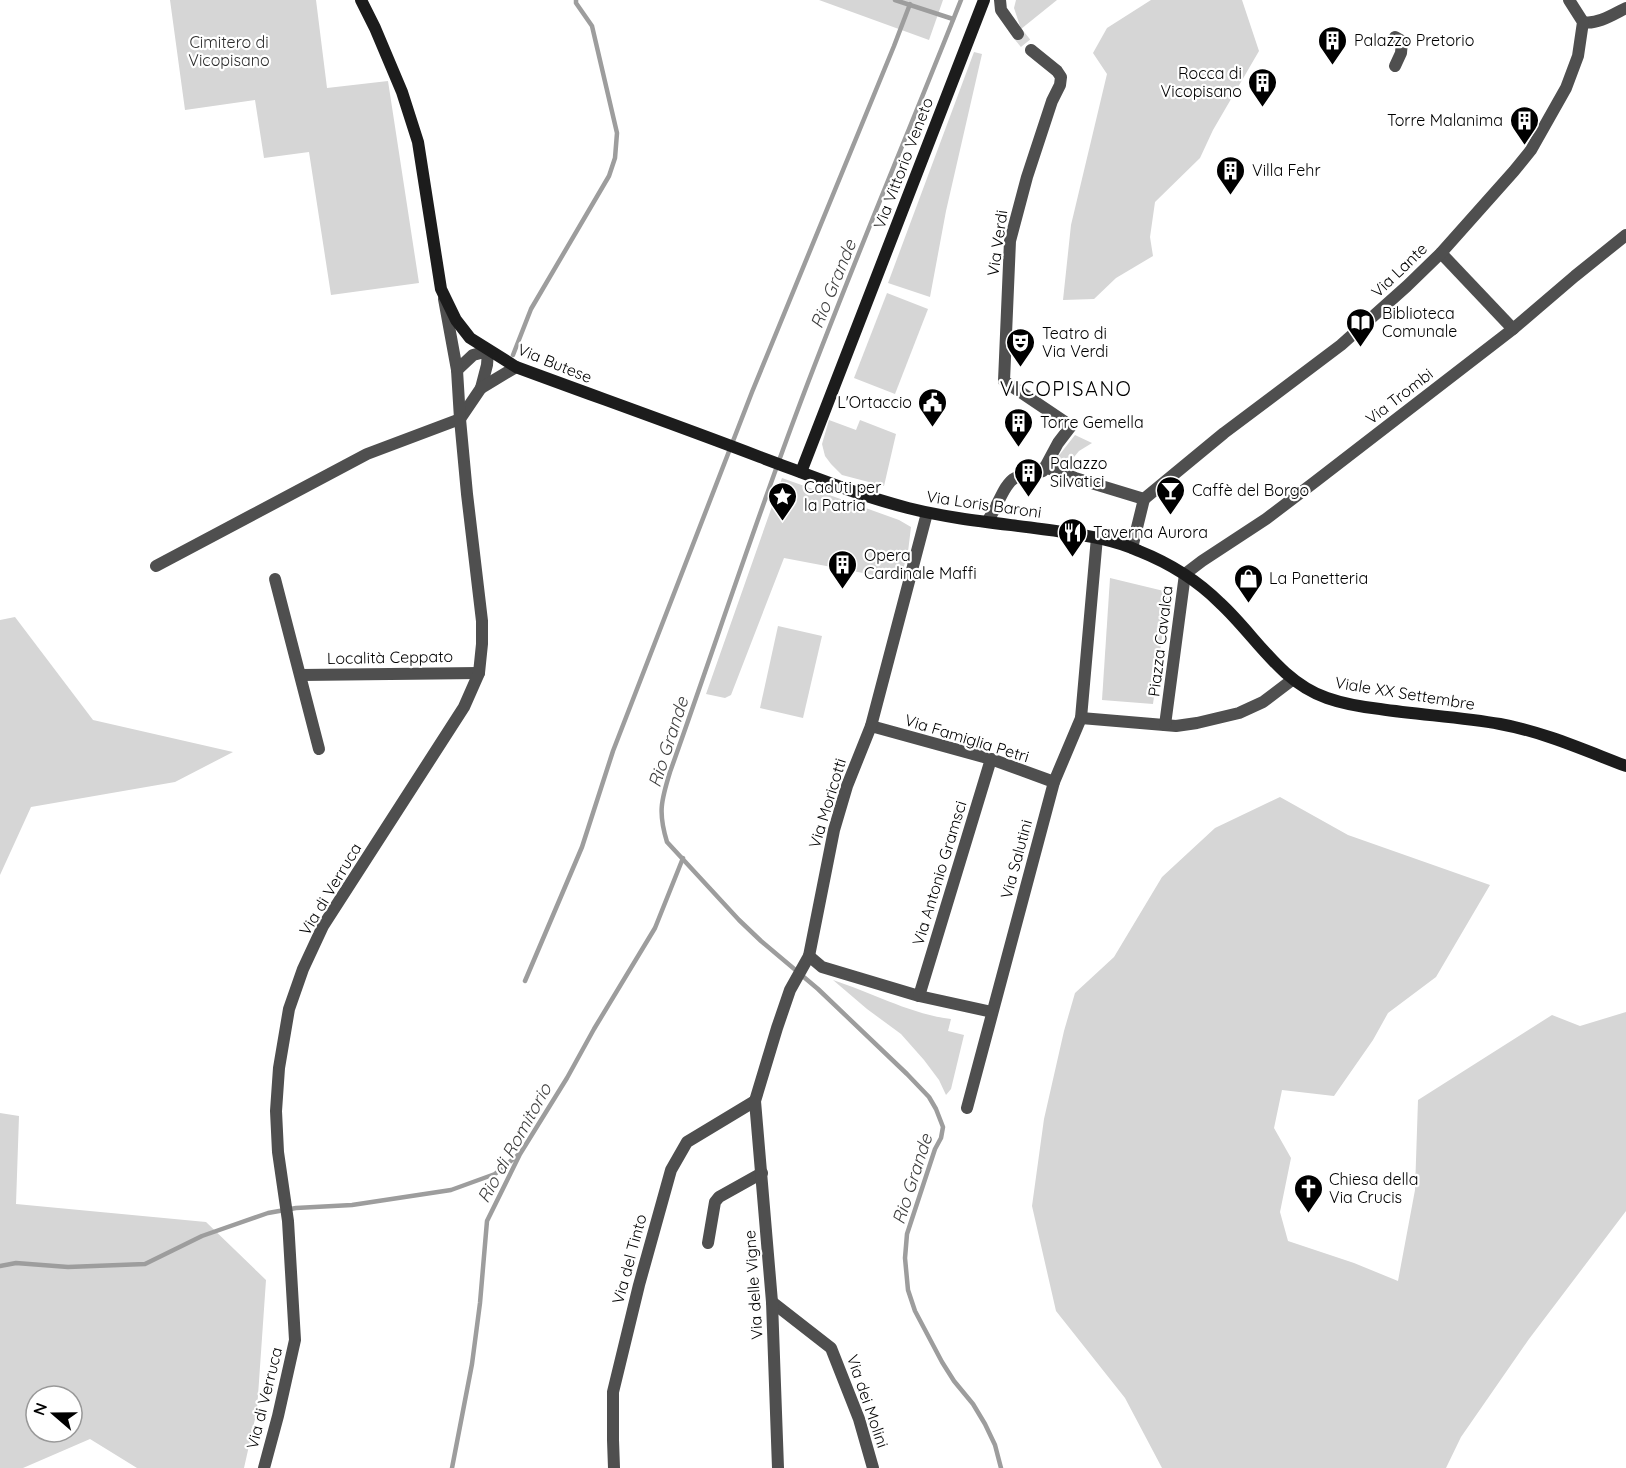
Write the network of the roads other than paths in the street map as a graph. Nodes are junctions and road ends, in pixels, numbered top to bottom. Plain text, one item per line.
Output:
1 (361, 0) edge
2 (984, 0) edge
3 (1000, 0) edge
4 (1569, 0) edge
5 (1626, 8) edge
6 (1583, 22) junction
7 (1018, 34) tunnel mouth
8 (1395, 37) dead end
9 (1032, 50) tunnel mouth
10 (1395, 66) dead end
11 (1626, 235) edge
12 (1441, 253) junction
13 (441, 289) junction
14 (1513, 329) junction
15 (488, 351) junction
16 (516, 367) junction
17 (457, 370) junction
18 (481, 388) junction
19 (460, 419) junction
20 (1045, 467) junction
21 (801, 472) junction
22 (1144, 499) junction
23 (927, 513) junction
24 (987, 521) junction
25 (1097, 537) junction
26 (1132, 548) junction
27 (156, 566) dead end
28 (1185, 574) junction
29 (275, 579) dead end
30 (479, 673) junction
31 (301, 675) junction
32 (1292, 680) junction
33 (1081, 718) junction
34 (1165, 725) junction
35 (871, 726) junction
36 (319, 749) dead end
37 (991, 759) junction
38 (1626, 766) edge
39 (1054, 782) junction
40 (808, 958) junction
41 (919, 996) junction
42 (992, 1012) junction
43 (755, 1101) junction
44 (967, 1108) dead end
45 (762, 1173) junction
46 (708, 1243) dead end
47 (772, 1302) junction
48 (264, 1468) edge
49 (614, 1468) edge
50 (778, 1468) edge
51 (873, 1468) edge

1 - 13 street, Via Butese
2 - 21 street, Via Vittorio Veneto
3 - 7 street
4 - 6 street
5 - 6 street
6 - 12 street, Via Lante
8 - 10 street
9 - 20 street, Via Verdi
11 - 14 street, Via Trombi
12 - 14 street
12 - 22 street, Via Lante
13 - 15 street, Via Butese
13 - 17 street, Via di Verruca
14 - 28 street, Via Trombi
15 - 16 street, Via Butese
15 - 17 street
15 - 18 street
16 - 18 street
16 - 21 street, Via Butese
17 - 19 street, Via di Verruca
18 - 19 street
19 - 27 street
19 - 30 street, Via di Verruca
20 - 22 street
20 - 24 street
21 - 23 street, Via Loris Baroni
22 - 26 street
23 - 24 street, Via Loris Baroni
23 - 35 street, Via Moricotti
24 - 25 street, Via Loris Baroni
25 - 26 street, Piazza Cavalca
25 - 33 street
26 - 28 street, Piazza Cavalca
28 - 32 street, Viale XX Settembre
28 - 34 street, Piazza Cavalca
29 - 31 street
30 - 31 street, Località Ceppato
30 - 48 street, Via di Verruca
31 - 36 street
32 - 34 street
32 - 38 street, Viale XX Settembre
33 - 34 street
33 - 39 street, Via Salutini
35 - 37 street, Via Famiglia Petri
35 - 40 street, Via Moricotti
37 - 39 street, Via Famiglia Petri
37 - 41 street, Via Antonio Gramsci
39 - 42 street, Via Salutini
40 - 41 street
40 - 43 street, Via Moricotti
41 - 42 street
42 - 44 street, Via Salutini
43 - 45 street, Via delle Vigne
43 - 49 street, Via del Tinto
45 - 46 street
45 - 47 street, Via delle Vigne
47 - 50 street, Via delle Vigne
47 - 51 street, Via dei Molini

